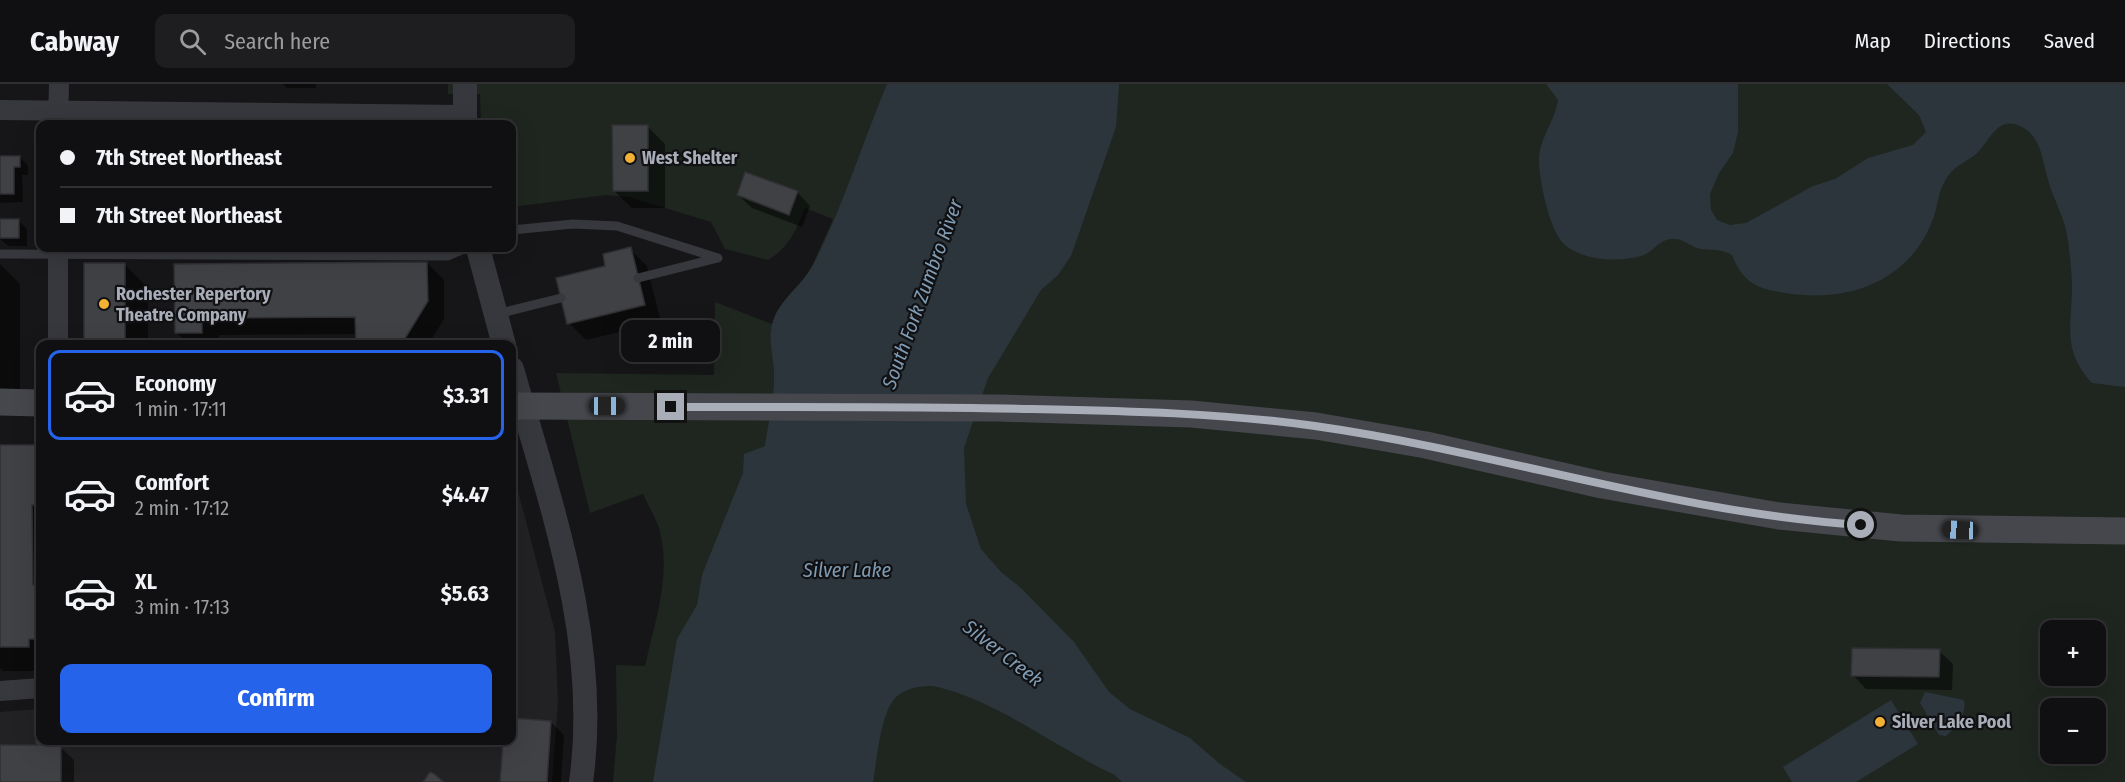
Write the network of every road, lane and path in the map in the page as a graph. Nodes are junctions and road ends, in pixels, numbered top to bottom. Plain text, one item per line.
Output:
1 (58, 84) edge
2 (465, 84) edge
3 (0, 110) edge
4 (58, 118) edge
5 (465, 120) edge
6 (516, 230) edge
7 (39, 252) edge
8 (58, 252) edge
9 (136, 252) edge
10 (457, 252) edge
11 (479, 252) edge
12 (0, 254) edge
13 (638, 278) dead end
14 (561, 298) dead end
15 (495, 315) junction
16 (58, 340) edge
17 (502, 340) edge
18 (0, 402) edge
19 (36, 403) edge
20 (517, 406) edge
21 (2125, 531) edge
22 (36, 688) edge
23 (0, 691) edge
24 (581, 782) edge

1 - 4 street
2 - 5 street
3 - 4 street
4 - 5 street
6 - 13 lane
7 - 12 lane
8 - 16 street
9 - 10 lane
11 - 15 street
14 - 15 lane
15 - 17 street
18 - 19 main road
20 - 21 main road
20 - 24 street
22 - 23 street

